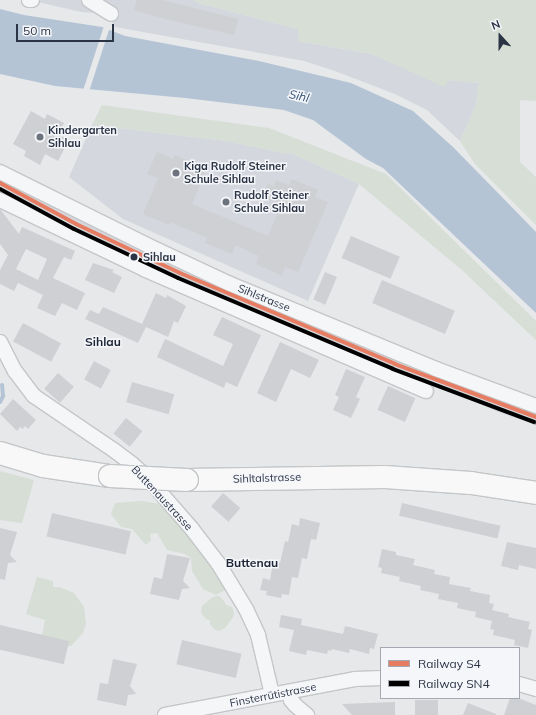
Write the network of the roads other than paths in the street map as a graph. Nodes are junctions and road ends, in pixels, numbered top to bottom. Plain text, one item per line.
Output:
1 (90, 0) edge
2 (111, 14) dead end
3 (0, 172) edge
4 (0, 200) edge
5 (0, 342) edge
6 (426, 391) dead end
7 (536, 406) edge
8 (0, 453) edge
9 (536, 493) edge
10 (380, 678) edge
11 (520, 684) edge
12 (536, 689) edge
13 (289, 692) junction
14 (272, 694) junction
15 (165, 715) edge
16 (307, 715) edge

1 - 2 street
3 - 7 street, Sihlstrasse
4 - 6 street
5 - 14 street, Buttenaustrasse
8 - 9 main road, Sihltalstrasse, bridge
10 - 13 street, Finsterrütistrasse
11 - 12 street
13 - 14 street, Finsterrütistrasse
13 - 16 street
14 - 15 street, Finsterrütistrasse

